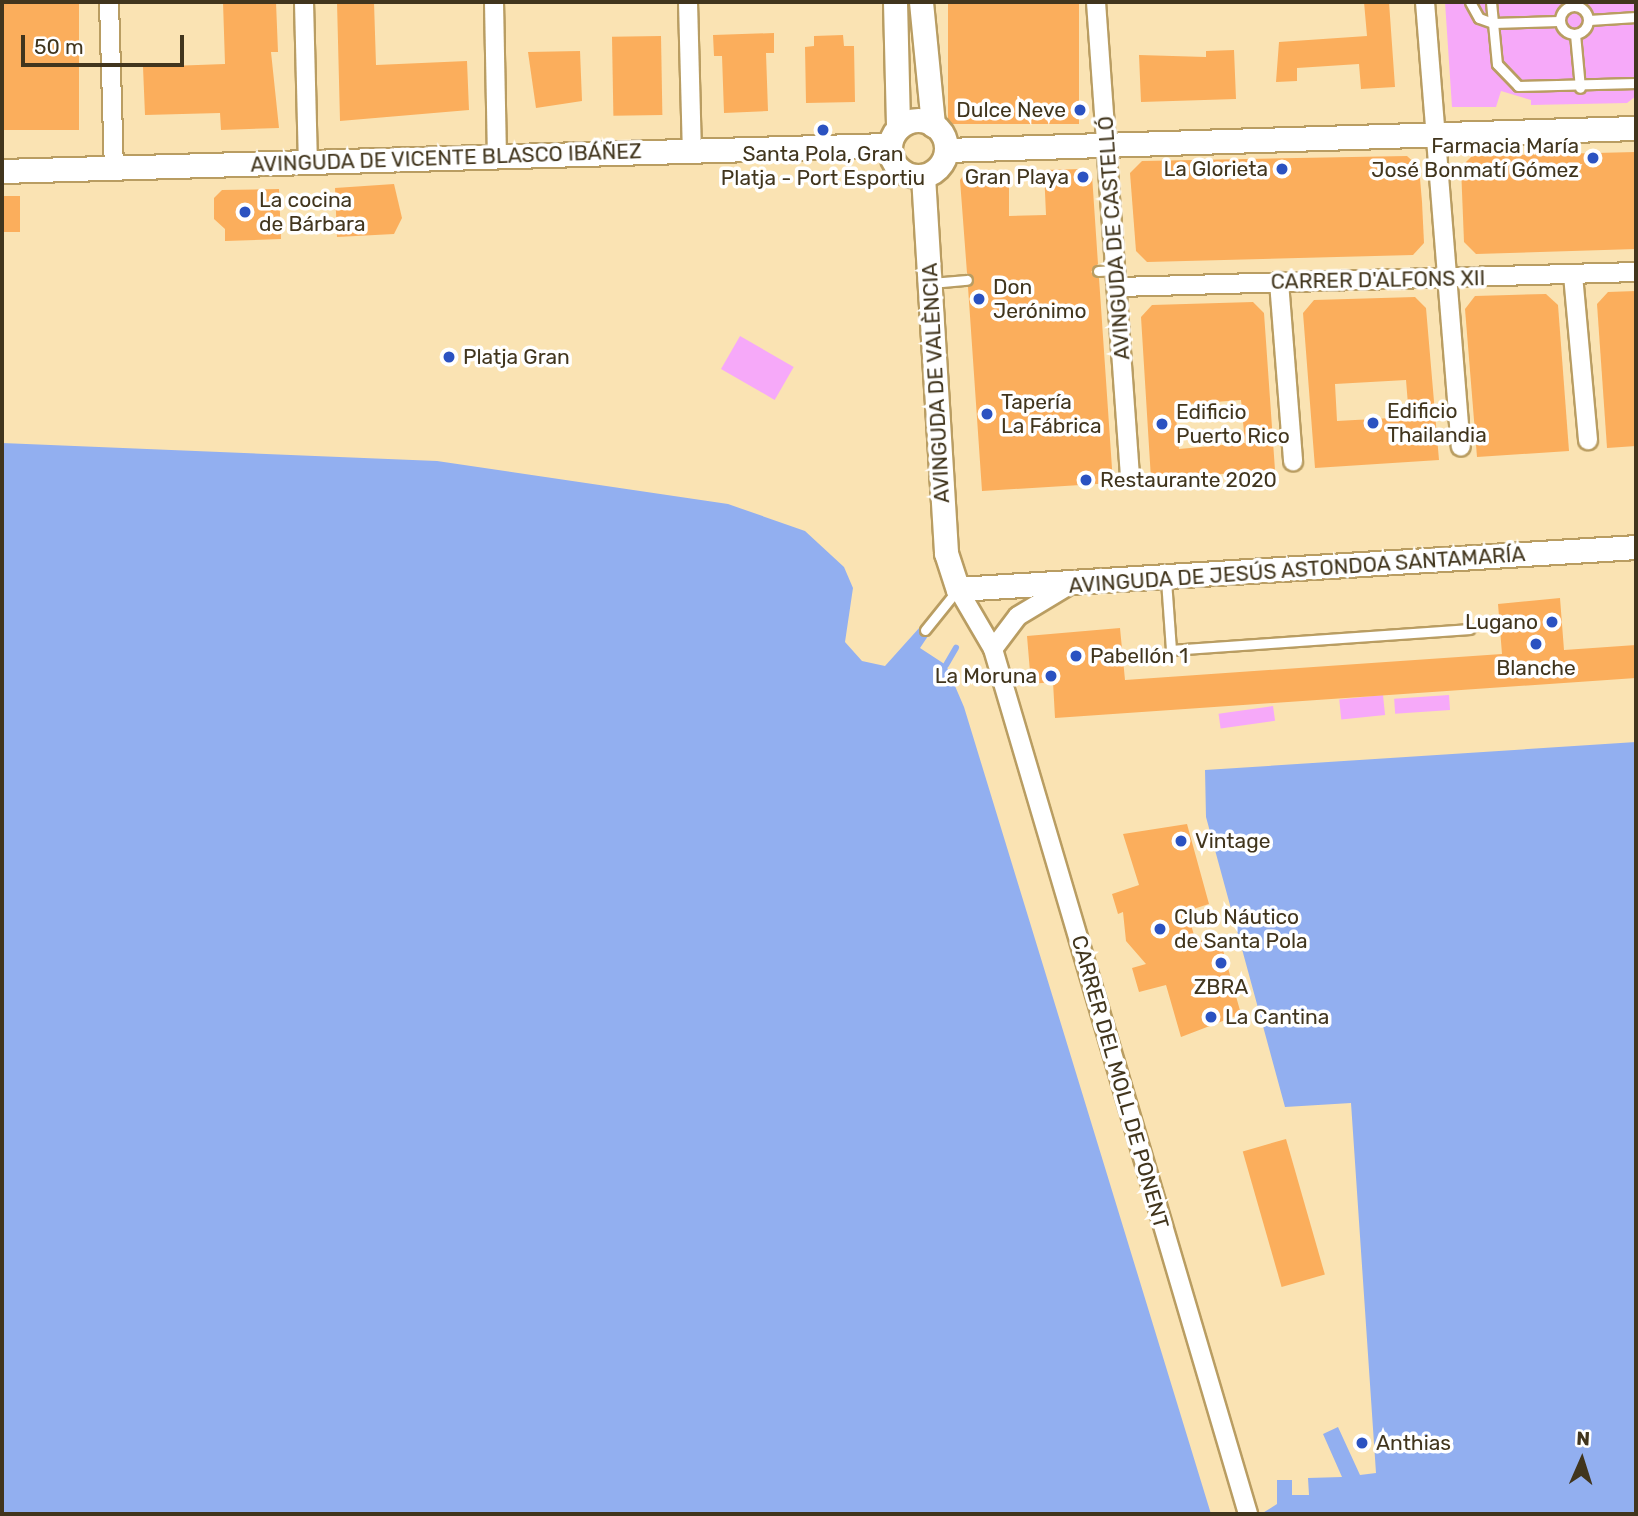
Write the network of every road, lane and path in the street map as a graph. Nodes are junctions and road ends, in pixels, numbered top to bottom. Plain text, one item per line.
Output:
1 (109, 2) edge
2 (304, 2) edge
3 (494, 2) edge
4 (688, 2) edge
5 (895, 2) edge
6 (921, 2) edge
7 (1096, 2) edge
8 (1425, 2) edge
9 (1470, 2) edge
10 (1491, 2) edge
11 (1572, 3) edge
12 (1636, 18) edge
13 (1589, 20) junction
14 (1559, 22) junction
15 (1493, 23) junction
16 (1575, 34) junction
17 (1636, 83) edge
18 (1580, 88) junction
19 (933, 125) junction
20 (1636, 128) edge
21 (1434, 135) junction
22 (894, 136) junction
23 (1107, 145) junction
24 (946, 149) junction
25 (692, 151) junction
26 (497, 157) junction
27 (308, 162) junction
28 (114, 167) junction
29 (2, 171) edge
30 (923, 176) junction
31 (1098, 271) dead end
32 (1636, 272) edge
33 (1573, 275) junction
34 (1119, 278) junction
35 (1448, 279) junction
36 (967, 280) dead end
37 (1279, 282) junction
38 (931, 283) junction
39 (1588, 440) dead end
40 (1461, 447) dead end
41 (1293, 461) dead end
42 (1130, 475) dead end
43 (1636, 547) edge
44 (1166, 580) junction
45 (1068, 586) junction
46 (958, 589) junction
47 (1469, 629) dead end
48 (925, 630) dead end
49 (993, 649) junction
50 (1248, 1514) edge

1 - 28 street
2 - 27 street
3 - 26 street
4 - 25 street
5 - 22 street
6 - 19 street
7 - 23 street, AVINGUDA DE CASTELLÓ
8 - 21 street
9 - 15 lane
10 - 15 lane
11 - 13 lane
11 - 14 lane
12 - 13 lane
13 - 16 lane
14 - 15 lane
14 - 16 lane
15 - 18 lane
16 - 18 lane
17 - 18 lane
19 - 22 street
19 - 24 street
20 - 21 street
21 - 23 street
21 - 35 street
22 - 25 street, AVINGUDA DE VICENTE BLASCO IBÁÑEZ
22 - 30 street
23 - 24 street
23 - 34 street, AVINGUDA DE CASTELLÓ
24 - 30 street
25 - 26 street, AVINGUDA DE VICENTE BLASCO IBÁÑEZ
26 - 27 street, AVINGUDA DE VICENTE BLASCO IBÁÑEZ
27 - 28 street, AVINGUDA DE VICENTE BLASCO IBÁÑEZ
28 - 29 street, AVINGUDA DE VICENTE BLASCO IBÁÑEZ
30 - 38 street, AVINGUDA DE VALÈNCIA
31 - 34 lane
32 - 33 street, CARRER D'ALFONS XII
33 - 35 street, CARRER D'ALFONS XII
33 - 39 street
34 - 37 street, CARRER D'ALFONS XII
34 - 42 street, AVINGUDA DE CASTELLÓ
35 - 37 street, CARRER D'ALFONS XII
35 - 40 street
36 - 38 lane
37 - 41 street
38 - 46 street, AVINGUDA DE VALÈNCIA
43 - 44 street, AVINGUDA DE JESÚS ASTONDOA SANTAMARÍA
44 - 45 street, AVINGUDA DE JESÚS ASTONDOA SANTAMARÍA
44 - 47 lane
45 - 46 street, AVINGUDA DE JESÚS ASTONDOA SANTAMARÍA
45 - 49 street
46 - 48 lane
46 - 49 street, CARRER DEL MOLL DE PONENT
49 - 50 street, CARRER DEL MOLL DE PONENT

